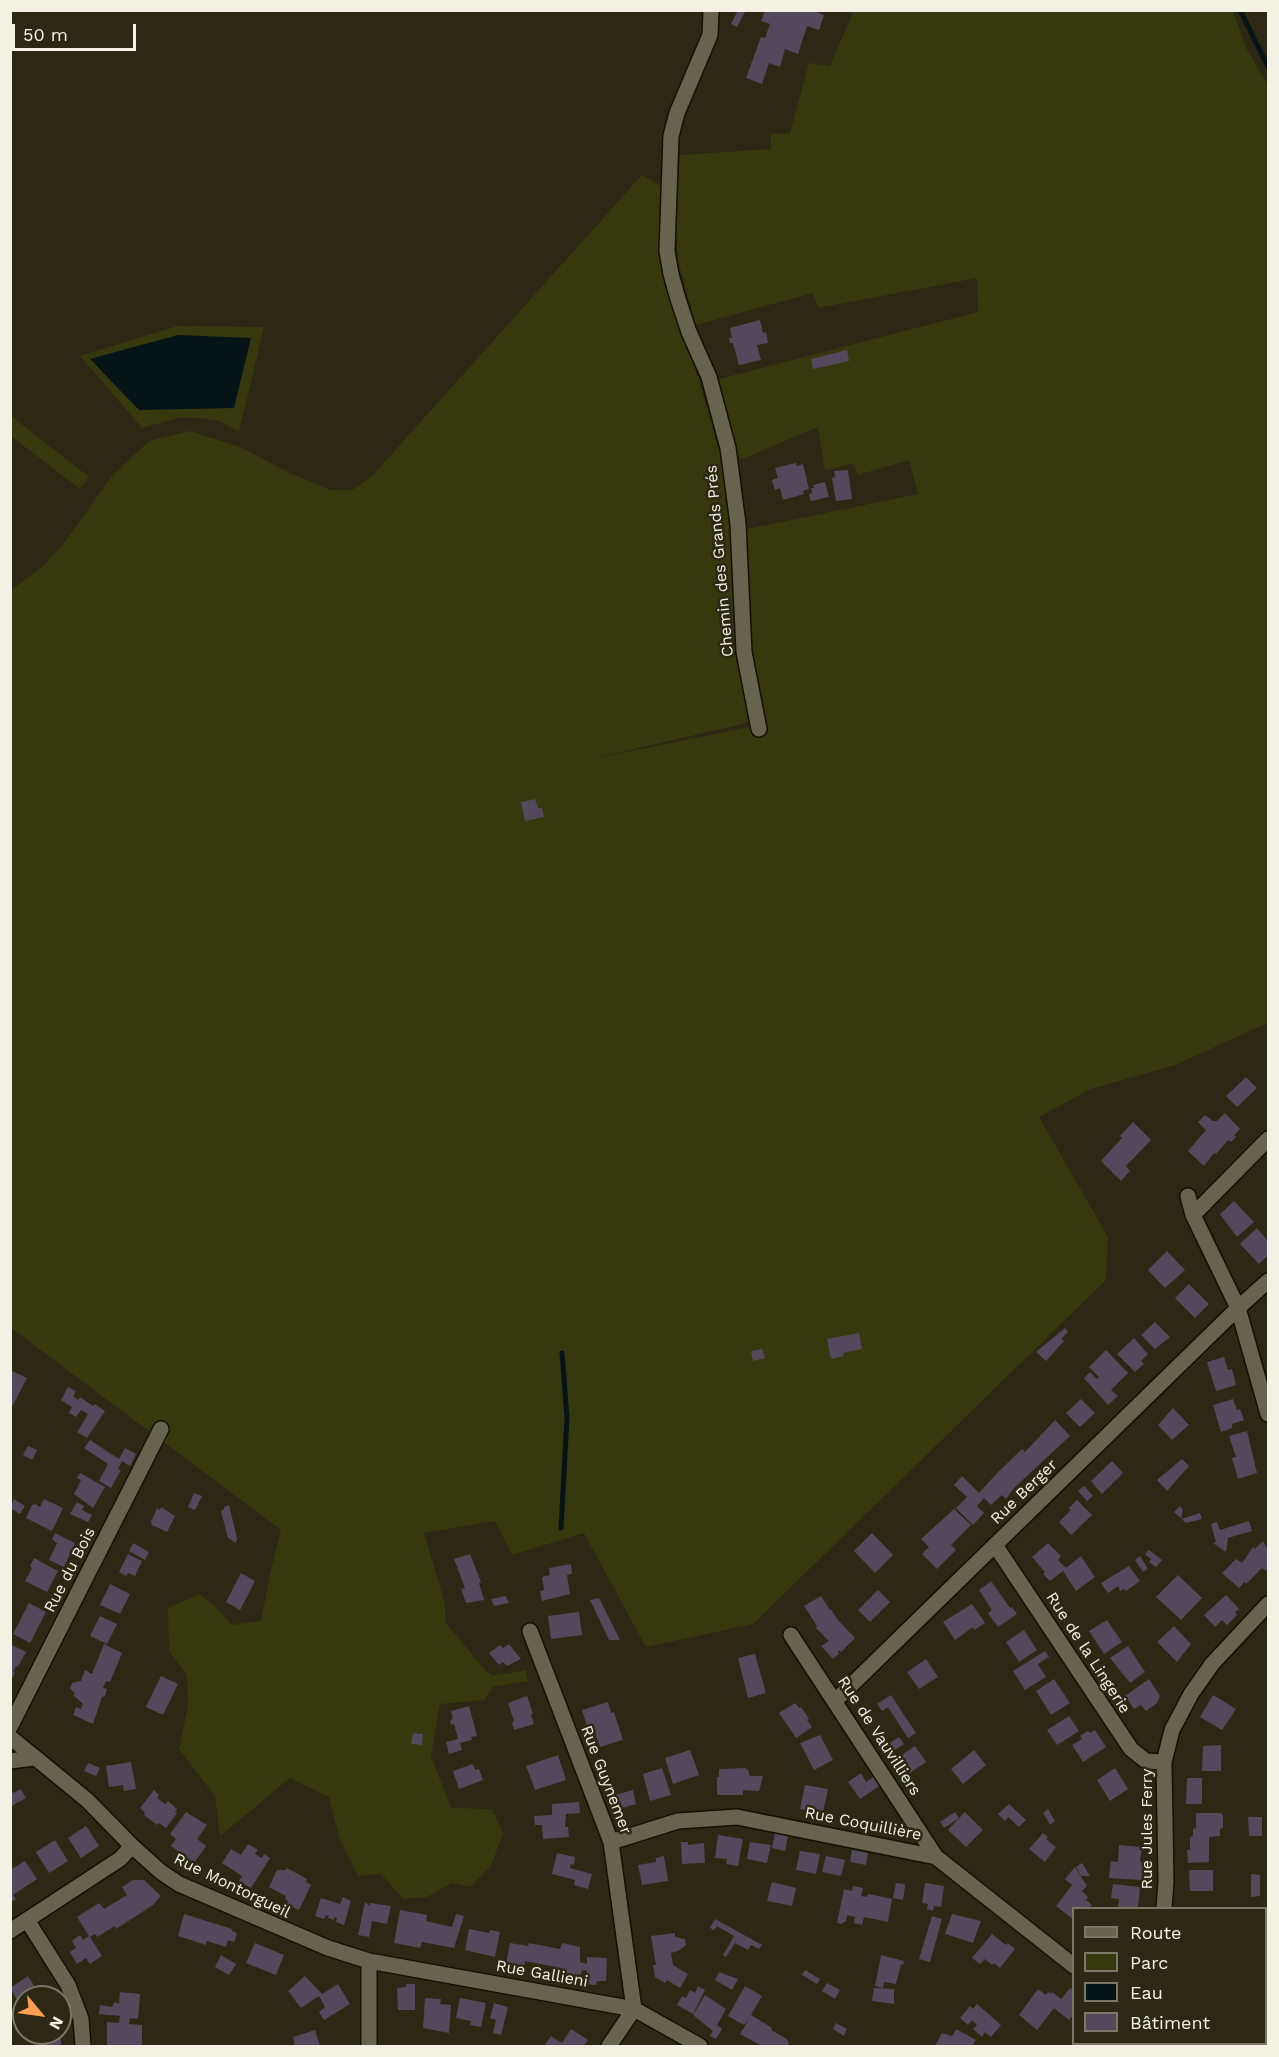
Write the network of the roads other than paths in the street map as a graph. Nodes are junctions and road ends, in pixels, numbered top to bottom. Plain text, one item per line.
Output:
1 (711, 10) edge
2 (759, 729) dead end
3 (1269, 1139) edge
4 (1188, 1196) dead end
5 (1193, 1215) junction
6 (1269, 1281) edge
7 (1238, 1308) junction
8 (1269, 1414) edge
9 (161, 1429) dead end
10 (996, 1545) junction
11 (1269, 1604) edge
12 (530, 1631) dead end
13 (791, 1635) dead end
14 (835, 1701) junction
15 (10, 1727) edge
16 (10, 1737) edge
17 (34, 1758) junction
18 (10, 1761) edge
19 (1164, 1762) junction
20 (611, 1842) junction
21 (132, 1846) junction
22 (936, 1857) junction
23 (1164, 1907) edge
24 (27, 1920) junction
25 (10, 1931) edge
26 (369, 1960) junction
27 (1072, 1964) edge
28 (634, 2009) junction
29 (83, 2046) edge
30 (369, 2046) edge
31 (609, 2046) edge
32 (700, 2046) edge

1 - 2 street, Chemin des Grands Prés
3 - 5 street
4 - 5 street
5 - 7 street
6 - 7 street, Rue Berger
7 - 8 street
7 - 10 street, Rue Berger
9 - 15 street, Rue du Bois
10 - 14 street, Rue Berger
10 - 19 street, Rue de la Lingerie
11 - 19 street, Rue Jules Ferry
12 - 20 street, Rue Guynemer
13 - 14 street, Rue de Vauvilliers
14 - 22 street, Rue de Vauvilliers
16 - 17 street, Rue Montorgueil
17 - 18 street
17 - 21 street, Rue Montorgueil
19 - 23 street, Rue Jules Ferry
20 - 22 street, Rue Coquillière
20 - 28 street, Rue Guynemer
21 - 24 street
21 - 26 street, Rue Montorgueil
22 - 27 street, Rue Coquillière
24 - 25 street
24 - 29 street
26 - 28 street, Rue Gallieni
26 - 30 street
28 - 31 street
28 - 32 street, Rue Gallieni

